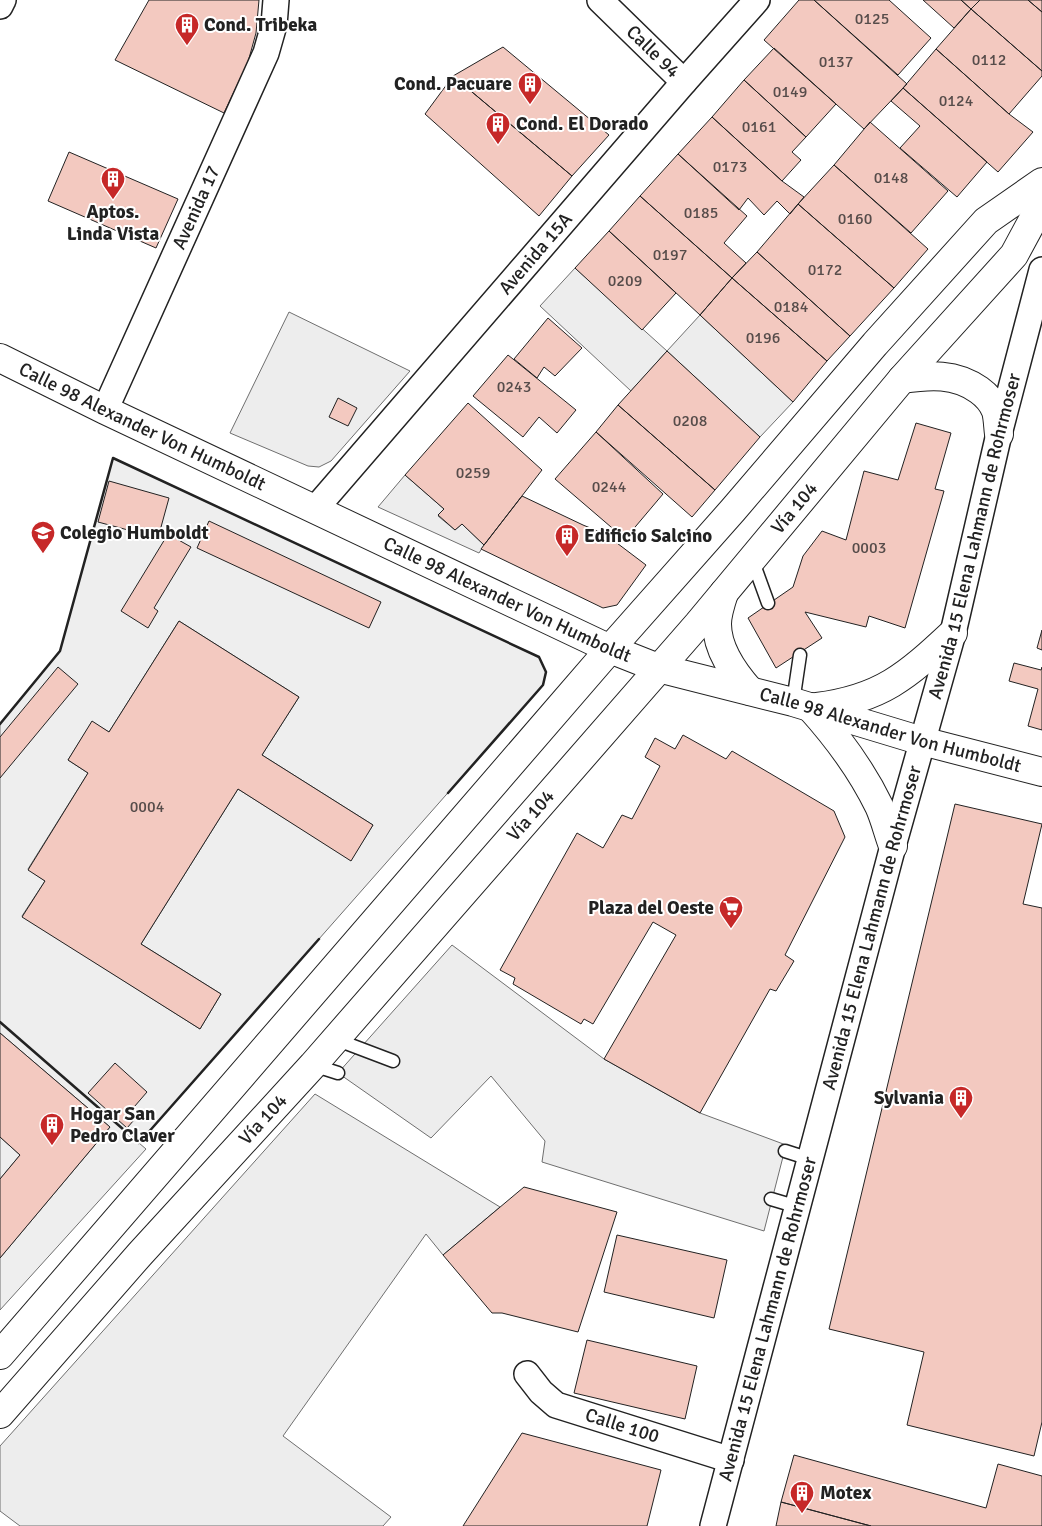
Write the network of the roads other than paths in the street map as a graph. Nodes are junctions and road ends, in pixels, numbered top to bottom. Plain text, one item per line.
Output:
1 (3, 0) edge
2 (276, 0) edge
3 (600, 0) edge
4 (757, 0) edge
5 (0, 6) edge
6 (684, 82) junction
7 (1042, 182) edge
8 (1042, 202) edge
9 (1042, 270) edge
10 (0, 358) edge
11 (902, 379) junction
12 (105, 410) junction
13 (999, 434) junction
14 (316, 508) junction
15 (752, 559) junction
16 (724, 591) junction
17 (768, 603) dead end
18 (953, 633) junction
19 (610, 649) junction
20 (800, 655) dead end
21 (658, 668) junction
22 (750, 691) junction
23 (802, 705) junction
24 (922, 740) junction
25 (1042, 772) edge
26 (893, 846) junction
27 (335, 1039) junction
28 (393, 1061) dead end
29 (313, 1065) junction
30 (338, 1074) dead end
31 (785, 1151) dead end
32 (810, 1158) junction
33 (770, 1199) dead end
34 (798, 1207) junction
35 (0, 1355) edge
36 (528, 1374) dead end
37 (0, 1414) edge
38 (731, 1460) junction
39 (713, 1526) edge

1 - 5 street
2 - 12 street, Avenida 17
3 - 6 street, Calle 94
4 - 6 street, Avenida 15A
6 - 14 street, Avenida 15A
7 - 19 main road
8 - 11 main road, Vía 104
9 - 13 street, Avenida 15 Elena Lahmann de Rohrmoser
10 - 12 main road, Calle 98 Alexander Von Humboldt
11 - 13 main road
11 - 15 main road, Vía 104
12 - 14 main road, Calle 98 Alexander Von Humboldt
13 - 18 street, Avenida 15 Elena Lahmann de Rohrmoser
14 - 19 main road, Calle 98 Alexander Von Humboldt
15 - 16 main road, Vía 104
15 - 17 lane
16 - 21 main road, Vía 104
16 - 22 main road
18 - 23 main road
18 - 24 street, Avenida 15 Elena Lahmann de Rohrmoser
19 - 21 main road, Calle 98 Alexander Von Humboldt
19 - 35 main road
20 - 23 lane
21 - 22 main road, Calle 98 Alexander Von Humboldt
21 - 27 main road, Vía 104
22 - 23 main road, Calle 98 Alexander Von Humboldt
23 - 24 main road, Calle 98 Alexander Von Humboldt
23 - 26 main road
24 - 25 main road, Calle 98 Alexander Von Humboldt
24 - 26 street, Avenida 15 Elena Lahmann de Rohrmoser
26 - 32 street, Avenida 15 Elena Lahmann de Rohrmoser
27 - 28 lane
27 - 29 main road, Vía 104
29 - 30 lane
29 - 37 main road, Vía 104
31 - 32 lane
32 - 34 street, Avenida 15 Elena Lahmann de Rohrmoser
33 - 34 lane
34 - 38 street, Avenida 15 Elena Lahmann de Rohrmoser
36 - 38 street, Calle 100
38 - 39 street, Avenida 15 Elena Lahmann de Rohrmoser

